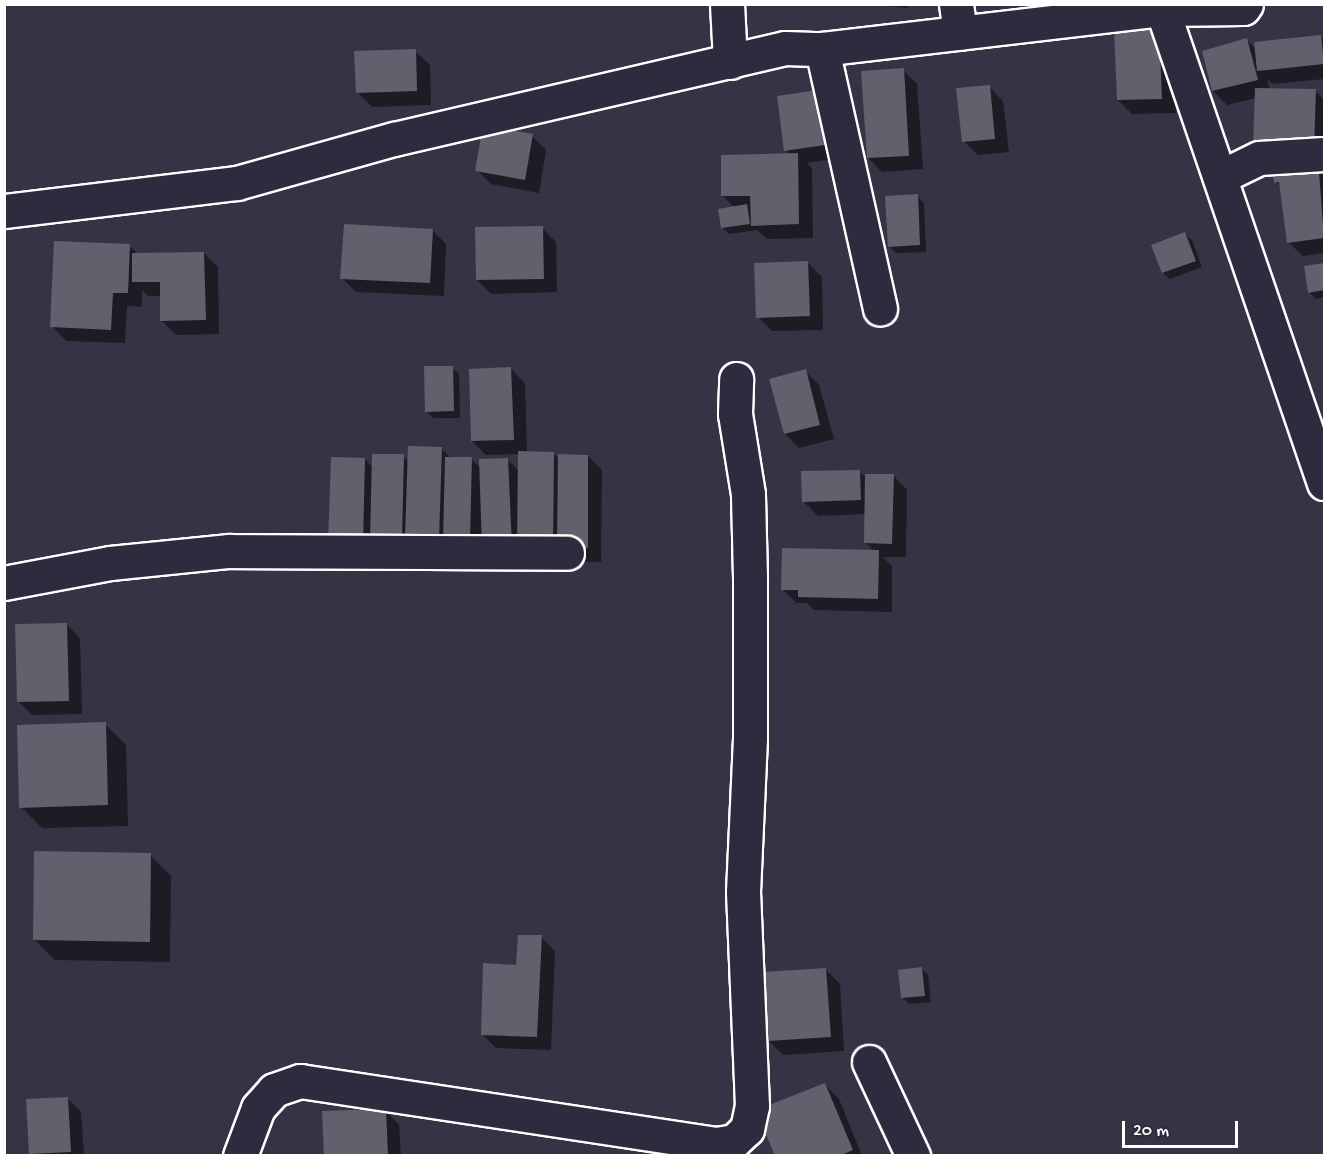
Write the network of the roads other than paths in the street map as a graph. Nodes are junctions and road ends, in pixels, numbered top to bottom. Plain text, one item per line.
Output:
1 (727, 4) edge
2 (1246, 4) edge
3 (1162, 9) junction
4 (958, 19) edge
5 (822, 49) junction
6 (730, 62) junction
7 (1324, 153) edge
8 (1220, 177) junction
9 (4, 211) edge
10 (880, 309) dead end
11 (736, 380) dead end
12 (1319, 449) edge
13 (1324, 483) edge
14 (567, 553) dead end
15 (4, 583) edge
16 (869, 1062) dead end
17 (749, 1142) edge
18 (240, 1155) edge
19 (913, 1155) edge

1 - 6 street
2 - 3 street
3 - 4 street
3 - 8 street
4 - 5 street
5 - 6 street
5 - 10 street
6 - 9 street
7 - 8 street
8 - 12 street
11 - 17 street
12 - 13 street
14 - 15 street
16 - 19 street
17 - 18 street

